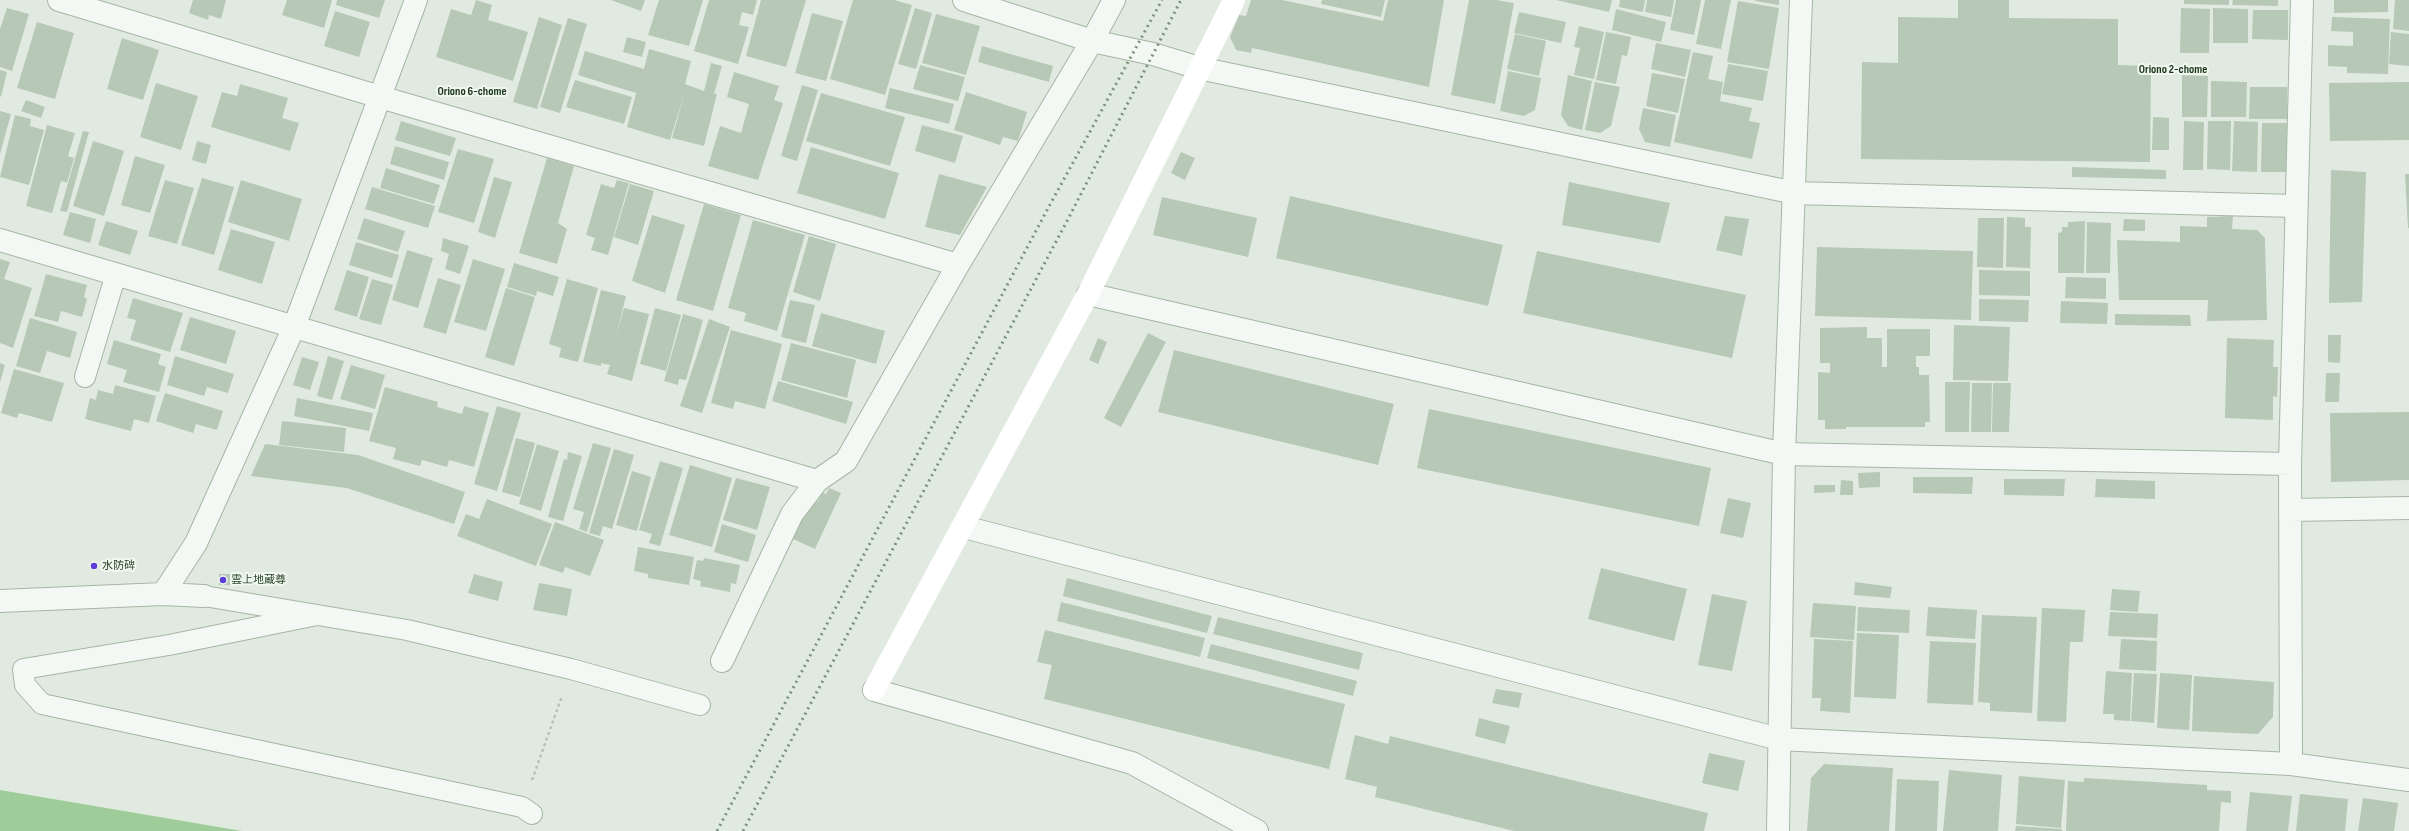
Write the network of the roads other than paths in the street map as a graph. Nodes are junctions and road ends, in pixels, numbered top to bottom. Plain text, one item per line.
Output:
1 (59, 0) edge
2 (416, 0) edge
3 (964, 0) edge
4 (1114, 0) edge
5 (1234, 0) edge
6 (1801, 0) edge
7 (2302, 0) edge
8 (1092, 41) junction
9 (1199, 68) junction
10 (380, 97) junction
11 (1795, 193) junction
12 (2296, 206) junction
13 (0, 240) edge
14 (958, 266) junction
15 (116, 274) junction
16 (1088, 294) junction
17 (294, 327) junction
18 (85, 377) dead end
19 (1784, 454) junction
20 (2290, 464) junction
21 (817, 482) junction
22 (2409, 508) edge
23 (2290, 510) junction
24 (964, 527) junction
25 (163, 594) junction
26 (204, 596) joint
27 (0, 601) edge
28 (317, 615) junction
29 (722, 661) dead end
30 (700, 705) dead end
31 (1779, 739) junction
32 (2291, 764) junction
33 (2409, 780) edge
34 (527, 810) road end
35 (1257, 831) edge
36 (1778, 831) edge

1 - 10 street
2 - 10 street
3 - 8 street
4 - 8 street
5 - 9 street
6 - 11 street
7 - 12 street
8 - 9 street
8 - 14 street
9 - 11 street
9 - 16 street
10 - 14 street
10 - 17 street
11 - 12 street
11 - 19 street
12 - 20 street
13 - 15 street
14 - 21 street
15 - 17 street
15 - 18 lane
16 - 19 street
16 - 24 street
17 - 21 street
17 - 25 street
19 - 20 street
19 - 31 street
20 - 23 street
21 - 29 street
22 - 23 street
23 - 32 street
24 - 31 street
24 - 35 street
25 - 26 street
25 - 27 street
26 - 28 lane
28 - 30 lane
28 - 34 lane
31 - 32 street
31 - 36 street
32 - 33 street

